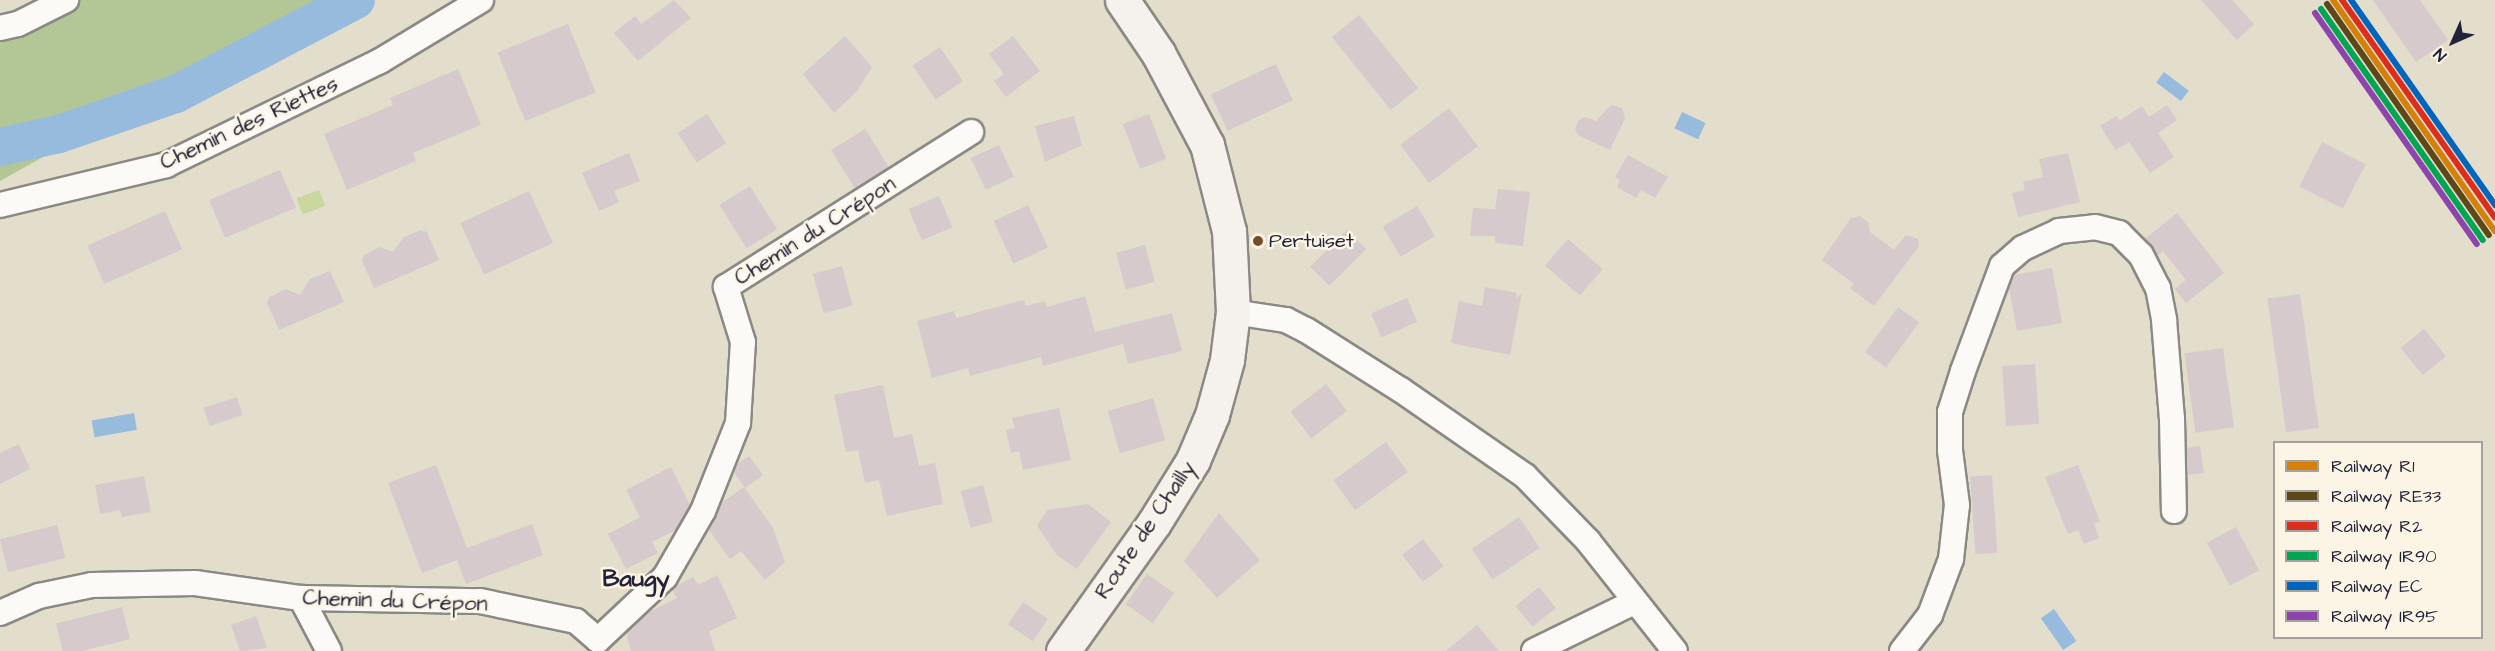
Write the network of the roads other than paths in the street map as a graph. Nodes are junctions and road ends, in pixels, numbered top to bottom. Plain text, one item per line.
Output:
1 (66, 0) edge
2 (482, 0) edge
3 (1122, 0) edge
4 (0, 28) edge
5 (971, 132) dead end
6 (0, 206) edge
7 (1233, 312) junction
8 (2174, 511) dead end
9 (301, 598) junction
10 (1634, 603) junction
11 (0, 613) edge
12 (598, 646) edge
13 (329, 651) edge
14 (1063, 651) edge
15 (1534, 651) edge
16 (1676, 651) edge
17 (1902, 651) edge

1 - 4 street
2 - 6 street, Chemin des Riettes
3 - 7 main road, Route de Chailly
5 - 12 street, Chemin du Crépon
7 - 10 street
7 - 14 main road, Route de Chailly
8 - 17 street
9 - 11 street, Chemin du Crépon
9 - 12 street, Chemin du Crépon
9 - 13 street
10 - 15 street
10 - 16 street

